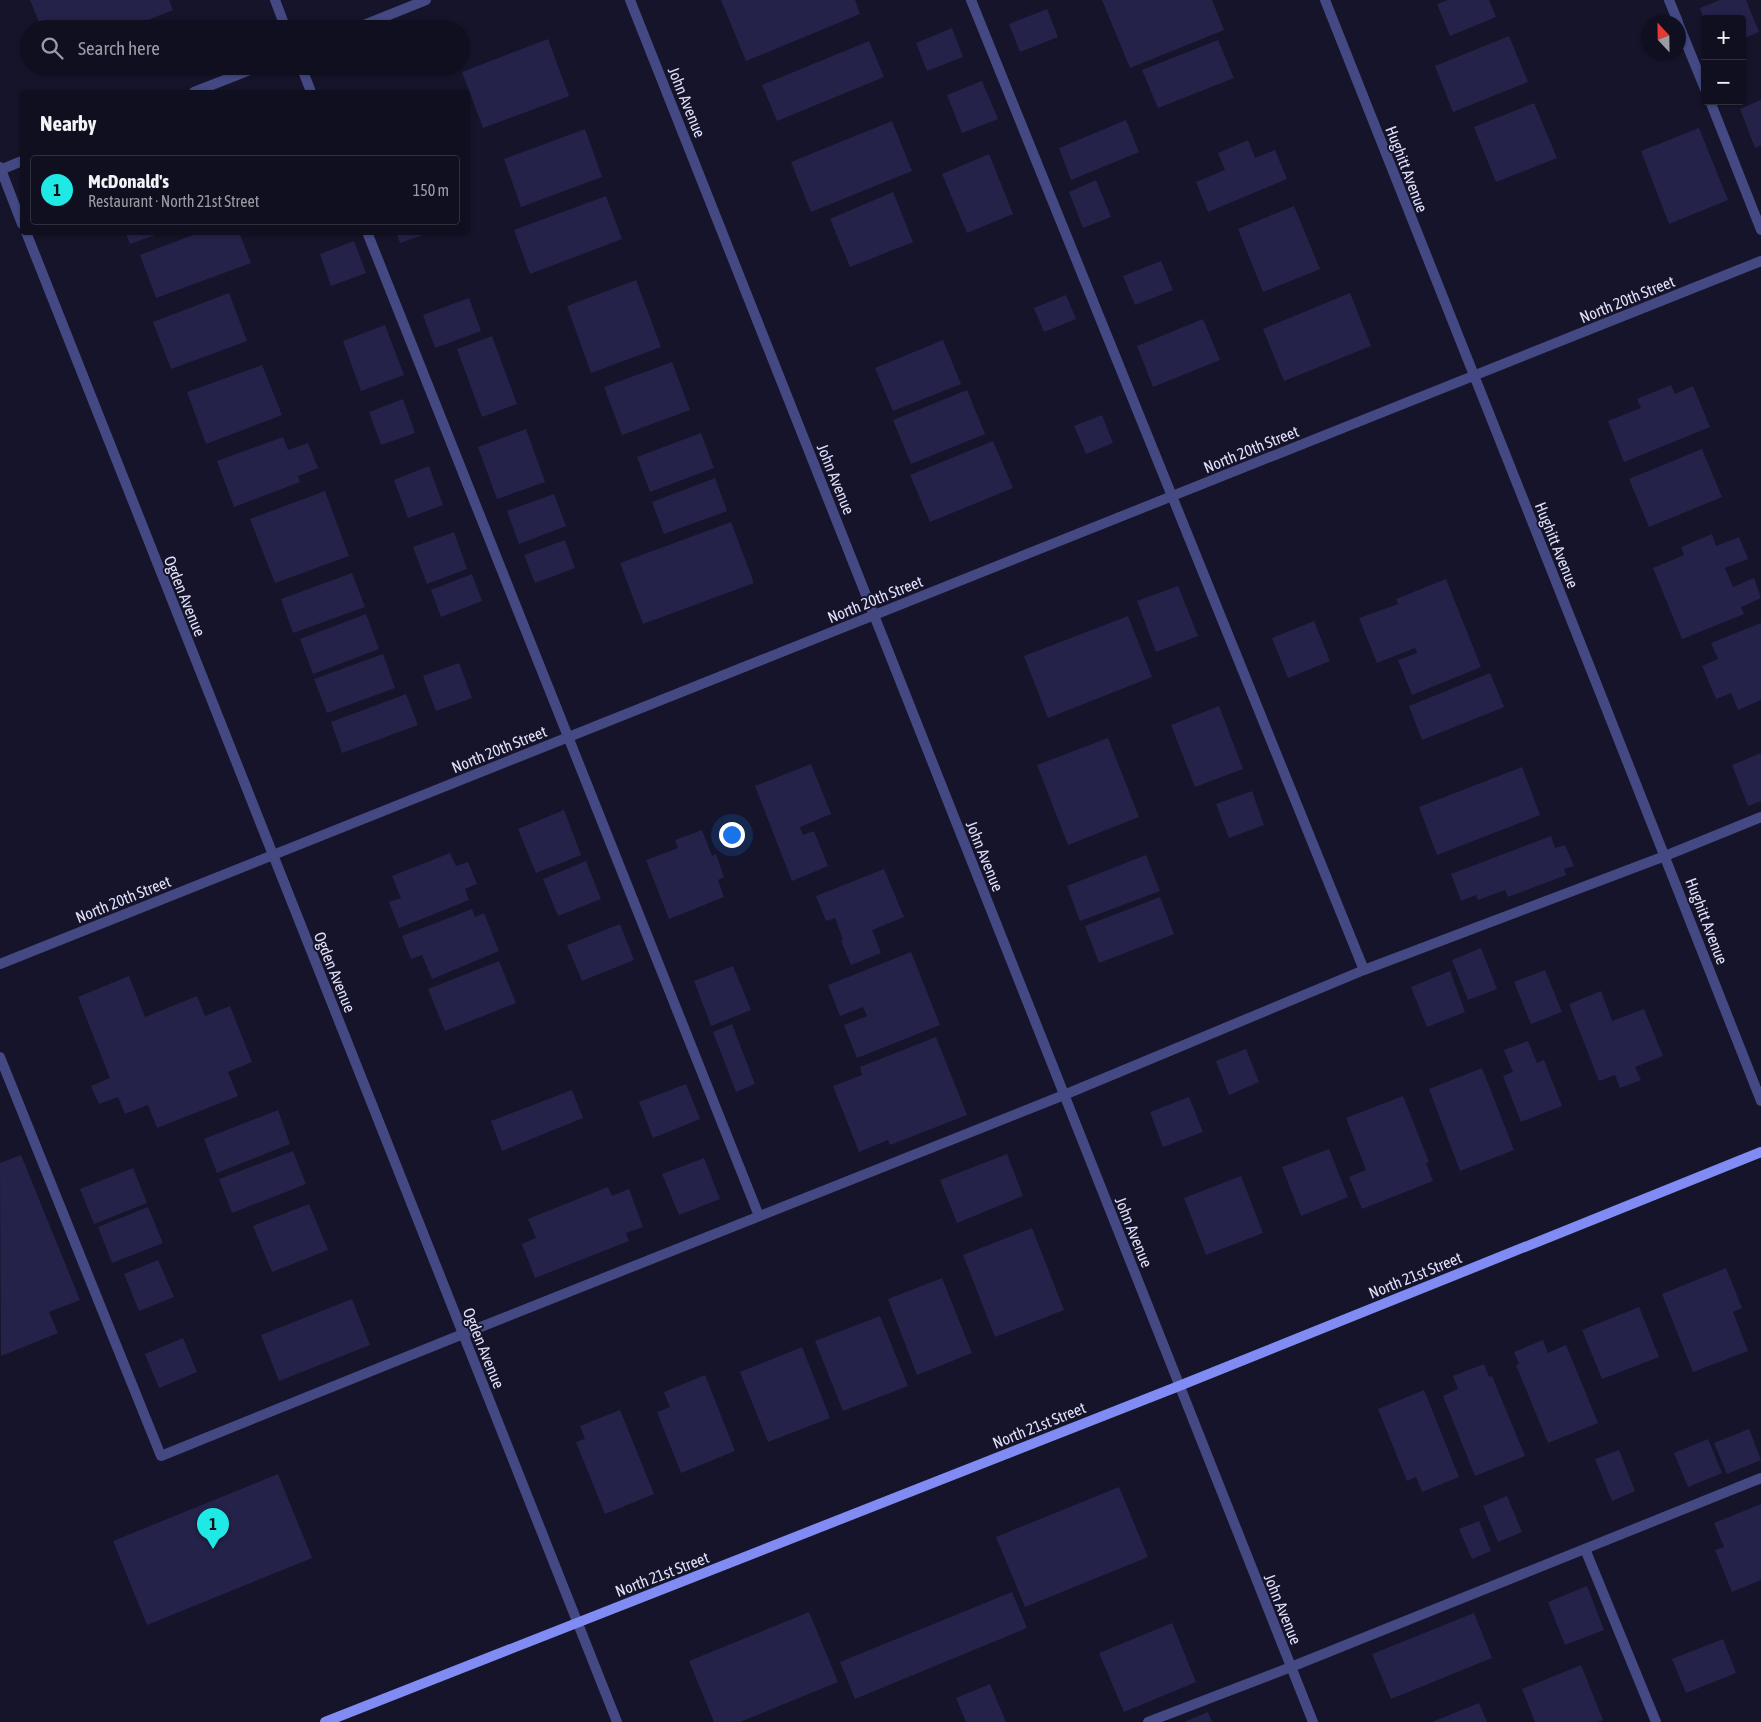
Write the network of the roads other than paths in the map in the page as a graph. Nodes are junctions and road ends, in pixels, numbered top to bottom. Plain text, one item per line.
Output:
1 (275, 0) edge
2 (426, 0) edge
3 (630, 0) edge
4 (971, 0) edge
5 (1325, 0) edge
6 (1669, 0) edge
7 (1675, 15) edge
8 (283, 20) edge
9 (376, 20) edge
10 (1686, 43) edge
11 (237, 75) edge
12 (304, 75) edge
13 (1701, 79) edge
14 (199, 90) edge
15 (310, 90) edge
16 (1712, 105) edge
17 (20, 162) edge
18 (0, 169) edge
19 (20, 219) edge
20 (1761, 230) edge
21 (27, 235) edge
22 (368, 235) edge
23 (1761, 261) edge
24 (1473, 376) junction
25 (1173, 496) junction
26 (874, 615) junction
27 (569, 737) junction
28 (1761, 817) edge
29 (272, 856) junction
30 (1666, 856) junction
31 (0, 964) edge
32 (1364, 970) junction
33 (0, 1057) edge
34 (1064, 1095) junction
35 (1761, 1101) edge
36 (1761, 1152) edge
37 (759, 1216) junction
38 (462, 1334) junction
39 (1178, 1386) junction
40 (1761, 1478) edge
41 (1585, 1549) junction
42 (578, 1623) junction
43 (1291, 1667) junction
44 (325, 1722) edge
45 (617, 1722) edge
46 (1148, 1722) edge
47 (1312, 1722) edge
48 (1656, 1722) edge

1 - 8 street
2 - 9 street
3 - 26 street, John Avenue
4 - 25 street
5 - 24 street, Hughitt Avenue
6 - 7 street
10 - 13 street
11 - 14 street
12 - 15 street
16 - 20 street
17 - 18 street
18 - 19 street
21 - 29 street, Ogden Avenue
22 - 27 street
23 - 24 street, North 20th Street
24 - 25 street, North 20th Street
24 - 30 street, Hughitt Avenue
25 - 26 street, North 20th Street
25 - 32 street
26 - 27 street, North 20th Street
26 - 34 street, John Avenue
27 - 29 street, North 20th Street
27 - 37 street
28 - 30 street
29 - 31 street, North 20th Street
29 - 38 street, Ogden Avenue
30 - 32 street
30 - 35 street, Hughitt Avenue
32 - 34 street
33 - 38 street
34 - 37 street
34 - 39 street, John Avenue
36 - 39 street, North 21st Street
37 - 38 street
38 - 42 street, Ogden Avenue
39 - 42 street, North 21st Street
39 - 43 street, John Avenue
40 - 41 street
41 - 43 street
41 - 48 street
42 - 44 street, North 21st Street
42 - 45 street, Ogden Avenue
43 - 46 street
43 - 47 street, John Avenue

